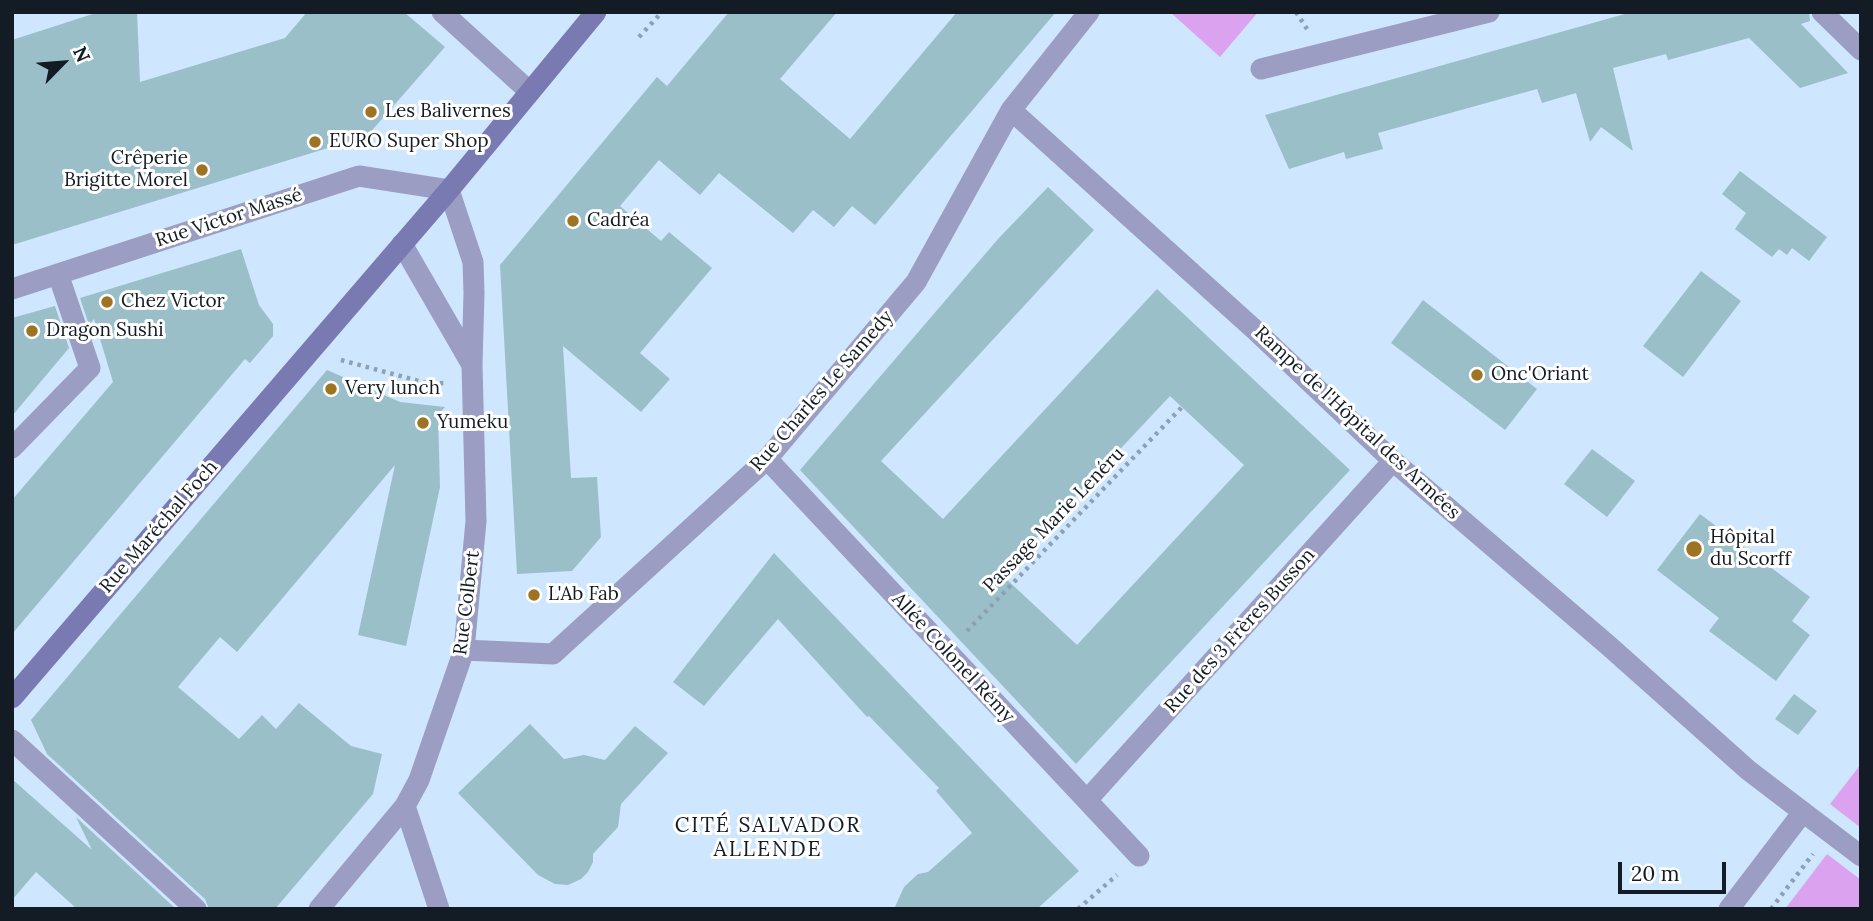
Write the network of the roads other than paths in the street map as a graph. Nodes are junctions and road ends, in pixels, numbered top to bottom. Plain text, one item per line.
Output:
1 (442, 12) edge
2 (596, 12) edge
3 (1089, 12) edge
4 (1489, 12) edge
5 (1822, 12) edge
6 (1861, 50) edge
7 (1261, 69) dead end
8 (530, 92) junction
9 (1011, 110) junction
10 (449, 190) junction
11 (402, 244) junction
12 (58, 274) junction
13 (12, 289) edge
14 (472, 374) junction
15 (12, 448) edge
16 (767, 459) junction
17 (1394, 461) junction
18 (464, 650) junction
19 (12, 698) edge
20 (12, 740) edge
21 (1087, 800) junction
22 (405, 806) junction
23 (1803, 812) junction
24 (1139, 856) road end
25 (1861, 856) edge
26 (197, 909) edge
27 (319, 909) edge
28 (439, 909) edge
29 (1729, 909) edge

1 - 8 street
2 - 8 street, Rue Maréchal Foch
3 - 9 street
4 - 7 street
5 - 6 street
8 - 10 street, Rue Maréchal Foch
9 - 16 street, Rue Charles Le Samedy
9 - 17 street, Rampe de l'Hôpital des Armées
10 - 11 street, Rue Maréchal Foch
10 - 12 street, Rue Victor Massé
10 - 14 street, Rue Colbert
11 - 14 street, Rue Colbert
11 - 19 street, Rue Maréchal Foch
12 - 13 street, Rue Victor Massé
12 - 15 street
14 - 18 street, Rue Colbert
16 - 18 street, Rue Charles Le Samedy
16 - 21 street, Allée Colonel Rémy
17 - 21 street, Rue des 3 Frères Busson
17 - 23 street, Rampe de l'Hôpital des Armées
18 - 22 street, Rue Colbert
20 - 26 street
21 - 24 street, Allée Colonel Rémy
22 - 27 street, Rue Colbert
22 - 28 street
23 - 25 street, Rampe de l'Hôpital des Armées
23 - 29 street

